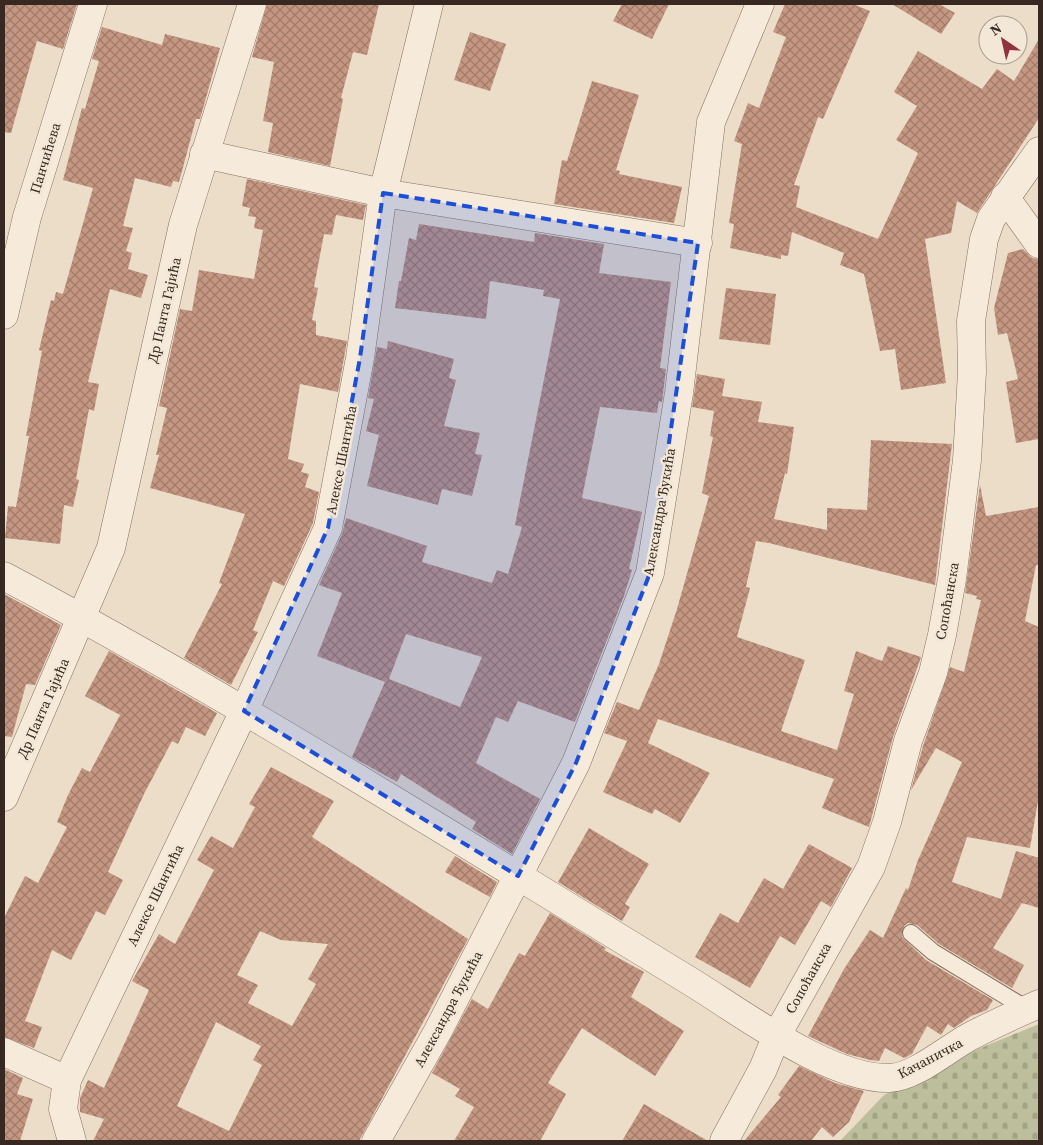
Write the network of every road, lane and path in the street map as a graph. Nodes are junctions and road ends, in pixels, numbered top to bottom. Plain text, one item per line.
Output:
1 (93, 4) edge
2 (252, 4) edge
3 (429, 4) edge
4 (760, 4) edge
5 (1039, 151) edge
6 (204, 154) junction
7 (383, 193) junction
8 (1005, 197) junction
9 (698, 243) junction
10 (1039, 244) edge
11 (4, 315) edge
12 (4, 576) edge
13 (83, 618) junction
14 (244, 711) junction
15 (4, 798) edge
16 (518, 876) junction
17 (911, 933) dead end
18 (1033, 1007) edge
19 (777, 1035) junction
20 (4, 1052) edge
21 (67, 1080) junction
22 (72, 1141) edge
23 (376, 1141) edge
24 (724, 1141) edge

1 - 11 street, Панчићева
2 - 6 street, Др Панта Гајића
3 - 7 street, Алексе Шантића
4 - 9 street, Александра Ђукића
5 - 8 street, Сопоћанска
6 - 7 street
6 - 13 street, Др Панта Гајића
7 - 9 street
7 - 14 street, Алексе Шантића
8 - 10 street
8 - 19 street, Сопоћанска
9 - 16 street, Александра Ђукића
12 - 13 street
13 - 14 street
13 - 15 street, Др Панта Гајића
14 - 16 street
14 - 21 street, Алексе Шантића
16 - 19 street
16 - 23 street, Александра Ђукића
17 - 18 lane, Качаничка
18 - 19 street, Качаничка
19 - 24 street, Сопоћанска
20 - 21 street
21 - 22 street, Алексе Шантића

